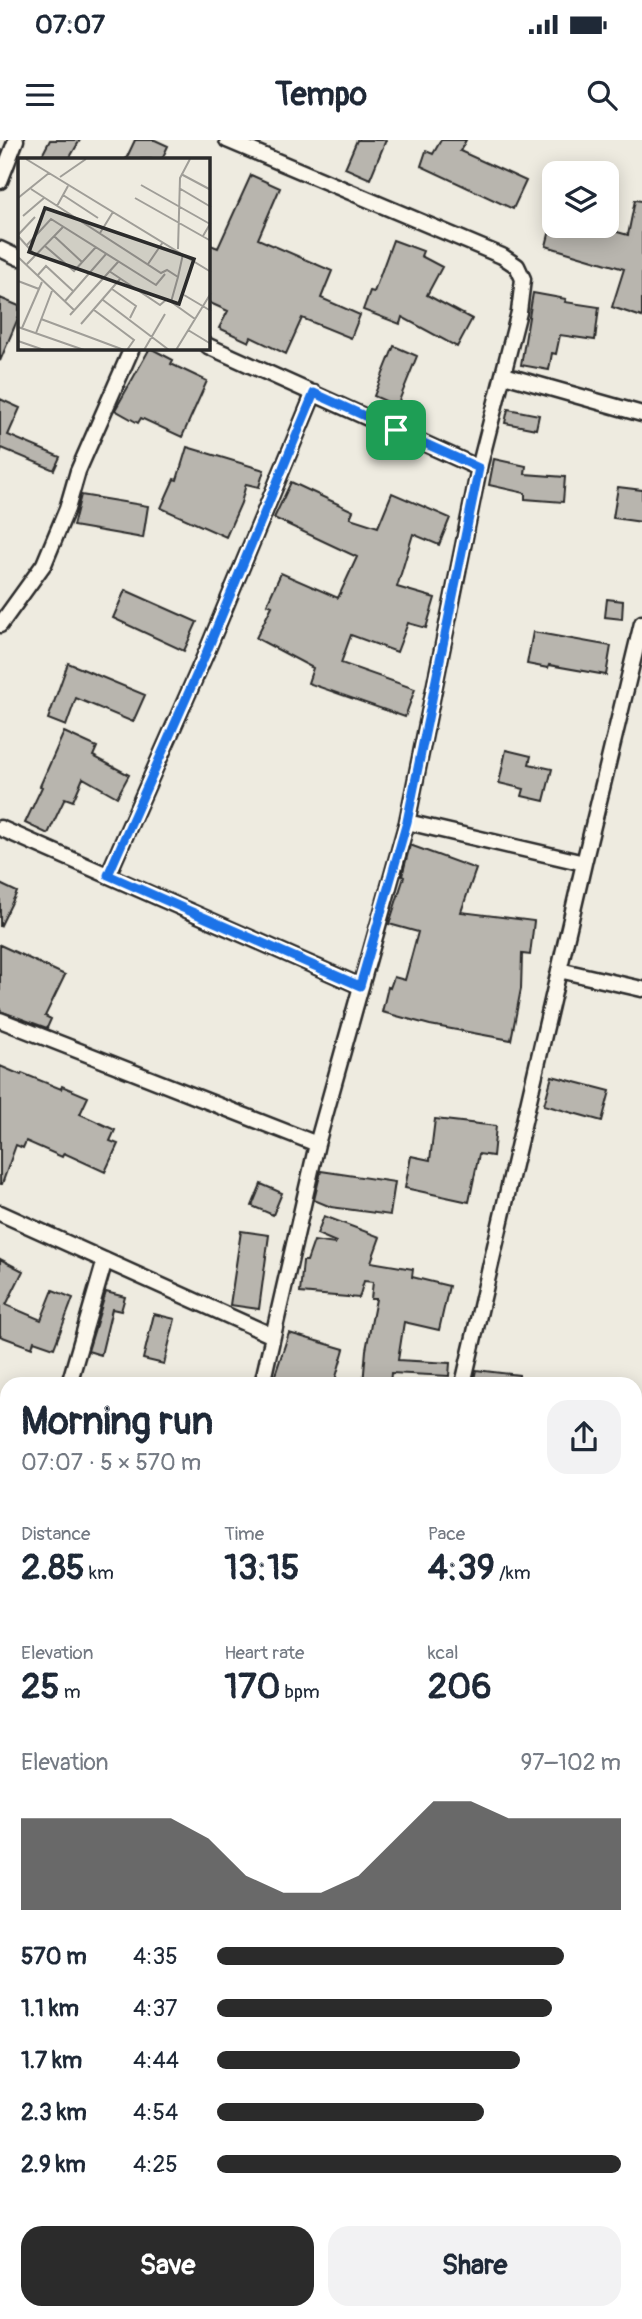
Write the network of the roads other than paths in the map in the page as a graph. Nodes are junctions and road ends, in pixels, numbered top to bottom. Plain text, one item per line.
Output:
1 (16, 140) edge
2 (227, 140) edge
3 (0, 181) edge
4 (0, 249) edge
5 (18, 258) edge
6 (210, 347) edge
7 (131, 350) edge
8 (504, 375) junction
9 (314, 393) junction
10 (642, 414) edge
11 (479, 468) junction
12 (0, 625) edge
13 (642, 627) edge
14 (407, 822) junction
15 (0, 828) edge
16 (584, 863) junction
17 (108, 875) junction
18 (559, 970) junction
19 (360, 986) junction
20 (642, 989) edge
21 (0, 1020) edge
22 (317, 1143) junction
23 (0, 1213) edge
24 (106, 1260) junction
25 (273, 1336) junction
26 (71, 1377) edge
27 (264, 1377) edge
28 (465, 1377) edge

1 - 3 street
2 - 8 street
4 - 5 street
6 - 9 street
7 - 12 street
8 - 10 street
8 - 11 street
9 - 11 street
9 - 17 street
11 - 14 street
13 - 16 street
14 - 16 street
14 - 19 street
15 - 17 street
16 - 18 street
17 - 19 street
18 - 20 street
18 - 28 street
19 - 22 street
21 - 22 street
22 - 25 street
23 - 24 street
24 - 25 street
24 - 26 street
25 - 27 street

